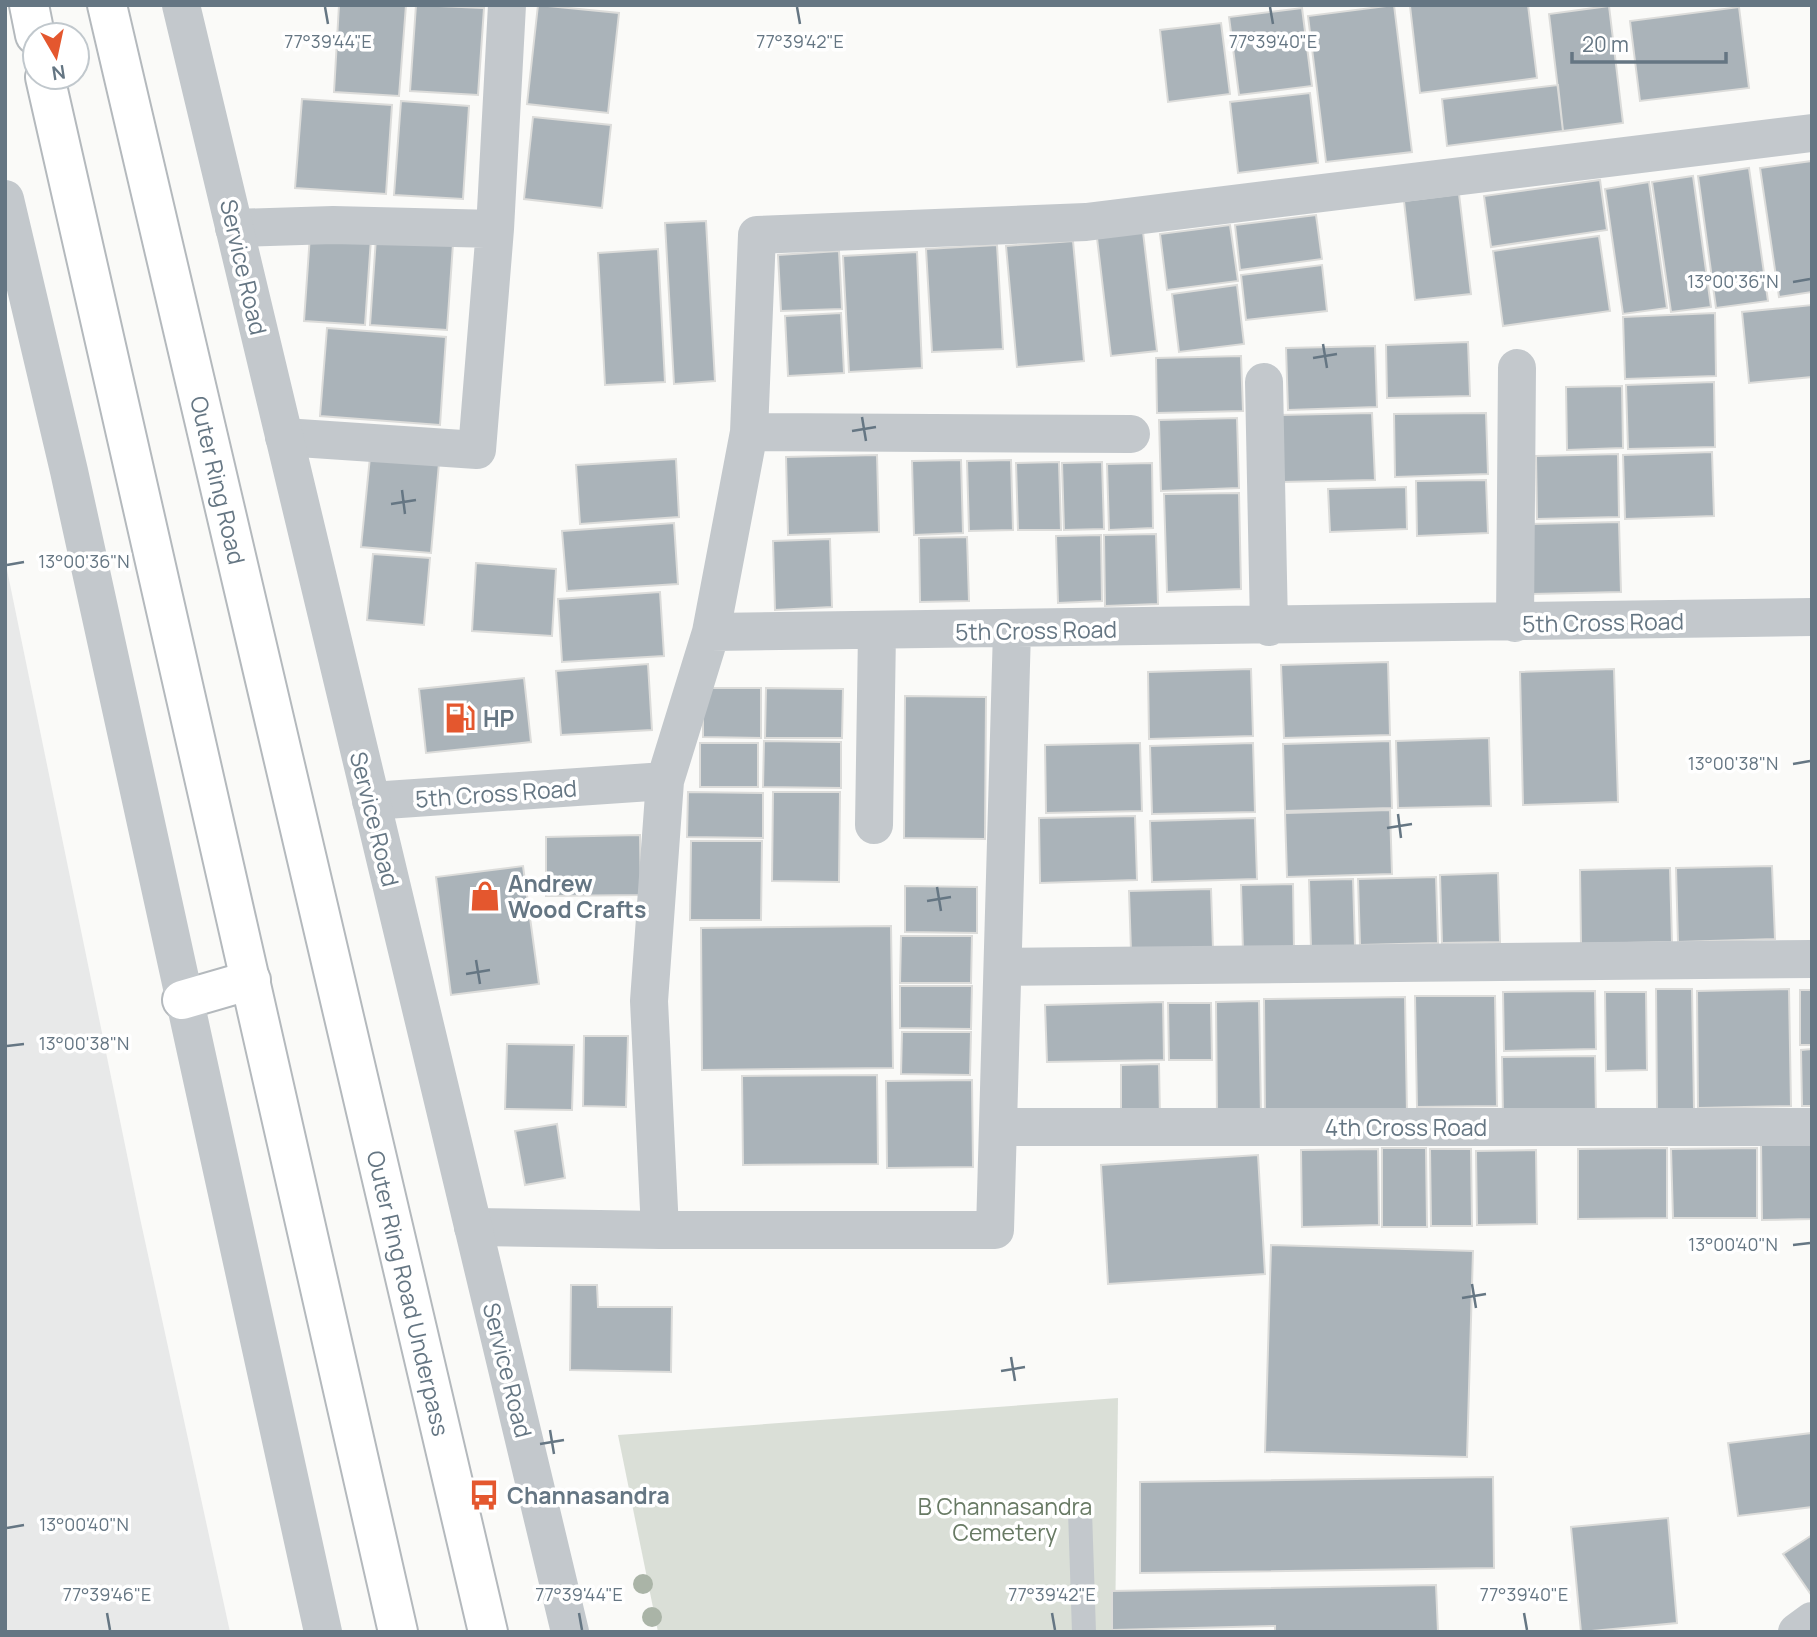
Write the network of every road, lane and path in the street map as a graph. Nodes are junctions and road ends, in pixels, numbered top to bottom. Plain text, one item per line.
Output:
1 (107, 5) edge
2 (181, 5) edge
3 (507, 5) edge
4 (48, 91) edge
5 (1812, 132) edge
6 (5, 199) edge
7 (234, 228) junction
8 (495, 229) junction
9 (1517, 368) dead end
10 (1264, 382) dead end
11 (749, 432) junction
12 (1131, 433) dead end
13 (284, 437) junction
14 (1812, 617) edge
15 (1515, 623) junction
16 (1269, 627) junction
17 (1012, 630) junction
18 (711, 632) junction
19 (877, 632) junction
20 (665, 781) junction
21 (371, 801) junction
22 (874, 825) dead end
23 (331, 956) joint
24 (1812, 959) edge
25 (1003, 967) junction
26 (251, 980) junction
27 (183, 1000) junction
28 (1000, 1127) junction
29 (1812, 1127) edge
30 (474, 1227) junction
31 (660, 1230) junction
32 (1080, 1511) dead end
33 (1812, 1621) edge
34 (323, 1632) edge
35 (398, 1632) edge
36 (488, 1632) edge
37 (570, 1632) edge
38 (1084, 1632) edge
39 (1797, 1632) edge

1 - 23 highway, Outer Ring Road
2 - 7 street, Service Road
3 - 8 street
4 - 26 highway
5 - 11 street
6 - 27 street
7 - 8 street
7 - 13 street, Service Road
8 - 13 street
9 - 15 street
10 - 16 street
11 - 12 street
11 - 18 street
13 - 21 street, Service Road
14 - 15 street, 5th Cross Road
15 - 16 street, 5th Cross Road
16 - 17 street, 5th Cross Road
17 - 19 street, 5th Cross Road
17 - 25 street
18 - 19 street, 5th Cross Road
18 - 20 street
19 - 22 street
20 - 21 street, 5th Cross Road
20 - 31 street
21 - 30 street, Service Road
23 - 36 highway, Outer Ring Road Underpass
24 - 25 street
25 - 28 street
26 - 27 highway
26 - 35 highway
27 - 34 street
28 - 29 street, 4th Cross Road
28 - 31 street
30 - 31 street
30 - 37 street, Service Road
32 - 38 lane
33 - 39 street

